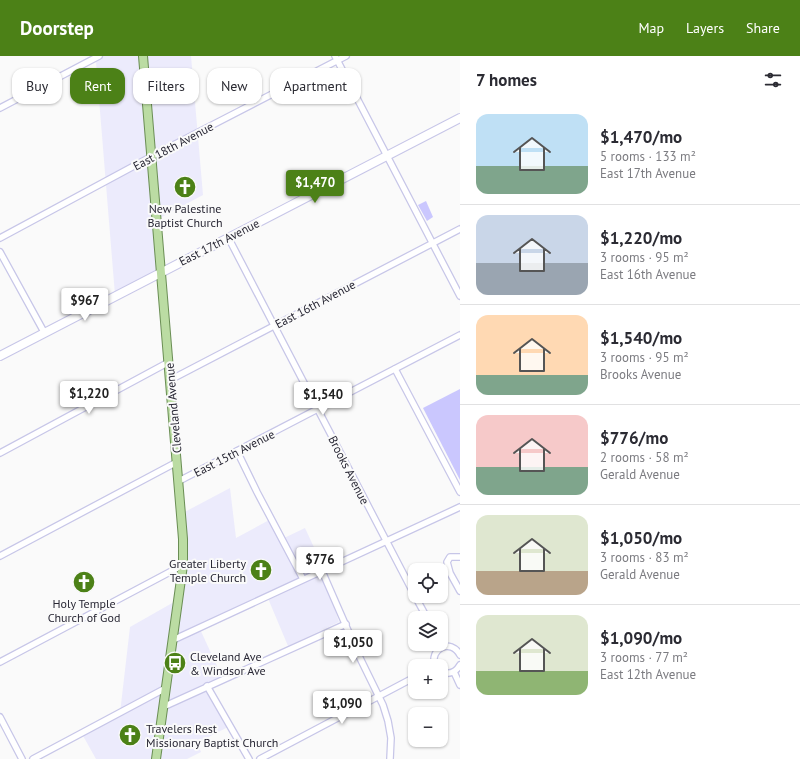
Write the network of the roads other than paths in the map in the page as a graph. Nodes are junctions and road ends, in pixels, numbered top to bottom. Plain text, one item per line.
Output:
1 (99, 56) edge
2 (143, 56) edge
3 (346, 56) edge
4 (336, 58) edge
5 (0, 108) edge
6 (460, 118) edge
7 (387, 156) junction
8 (152, 157) junction
9 (460, 228) edge
10 (228, 237) junction
11 (0, 238) edge
12 (432, 243) junction
13 (0, 252) edge
14 (162, 272) junction
15 (460, 296) edge
16 (274, 326) junction
17 (44, 332) junction
18 (460, 335) edge
19 (0, 356) edge
20 (169, 362) junction
21 (395, 369) junction
22 (170, 380) junction
23 (318, 409) junction
24 (236, 451) junction
25 (0, 453) edge
26 (177, 462) junction
27 (179, 481) junction
28 (460, 492) edge
29 (460, 507) edge
30 (386, 540) junction
31 (0, 556) edge
32 (460, 557) edge
33 (183, 566) junction
34 (322, 571) junction
35 (303, 579) junction
36 (408, 582) edge
37 (460, 591) edge
38 (346, 624) junction
39 (173, 640) junction
40 (448, 646) edge
41 (460, 654) edge
42 (0, 662) edge
43 (460, 665) edge
44 (454, 672) junction
45 (448, 674) edge
46 (408, 681) edge
47 (460, 685) edge
48 (207, 686) junction
49 (166, 688) junction
50 (379, 696) junction
51 (163, 707) junction
52 (0, 717) edge
53 (22, 759) edge
54 (33, 759) edge
55 (156, 759) edge
56 (249, 759) edge
57 (260, 759) edge
58 (390, 759) edge

1 - 5 street
2 - 8 main road, Cleveland Avenue
3 - 4 street, East 18th Avenue
4 - 7 street
4 - 8 street, East 18th Avenue
6 - 7 street, East 17th Avenue
7 - 10 street, East 17th Avenue
7 - 12 street
8 - 11 street, East 18th Avenue
8 - 14 main road, Cleveland Avenue
9 - 12 street, East 16th Avenue
10 - 14 street, East 17th Avenue
10 - 16 street, Brooks Avenue
12 - 15 street
12 - 16 street, East 16th Avenue
13 - 17 street
14 - 17 street, East 17th Avenue
14 - 20 main road, Cleveland Avenue
16 - 22 street, East 16th Avenue
16 - 23 street, Brooks Avenue
17 - 19 street, East 17th Avenue
18 - 21 street, East 15th Avenue
20 - 22 main road, Cleveland Avenue
20 - 25 street
21 - 23 street, East 15th Avenue
21 - 28 street
22 - 26 main road, Cleveland Avenue
23 - 24 street, East 15th Avenue
23 - 30 street, Brooks Avenue
24 - 27 street, East 15th Avenue
24 - 35 street
26 - 27 main road, Cleveland Avenue
26 - 31 street, East 15th Avenue
27 - 33 main road, Cleveland Avenue
29 - 30 street
30 - 34 street
30 - 36 street, Brooks Avenue
32 - 37 street
33 - 39 main road, Cleveland Avenue
33 - 42 street
34 - 35 street
34 - 38 street
35 - 39 street
38 - 48 street
38 - 50 street
39 - 49 main road, Cleveland Avenue
40 - 41 street
43 - 44 street
44 - 45 street
44 - 47 street
46 - 50 street
48 - 51 street
48 - 56 street
49 - 51 main road, Cleveland Avenue
49 - 54 street
50 - 57 street
50 - 58 street
51 - 55 main road, Cleveland Avenue
52 - 53 street

